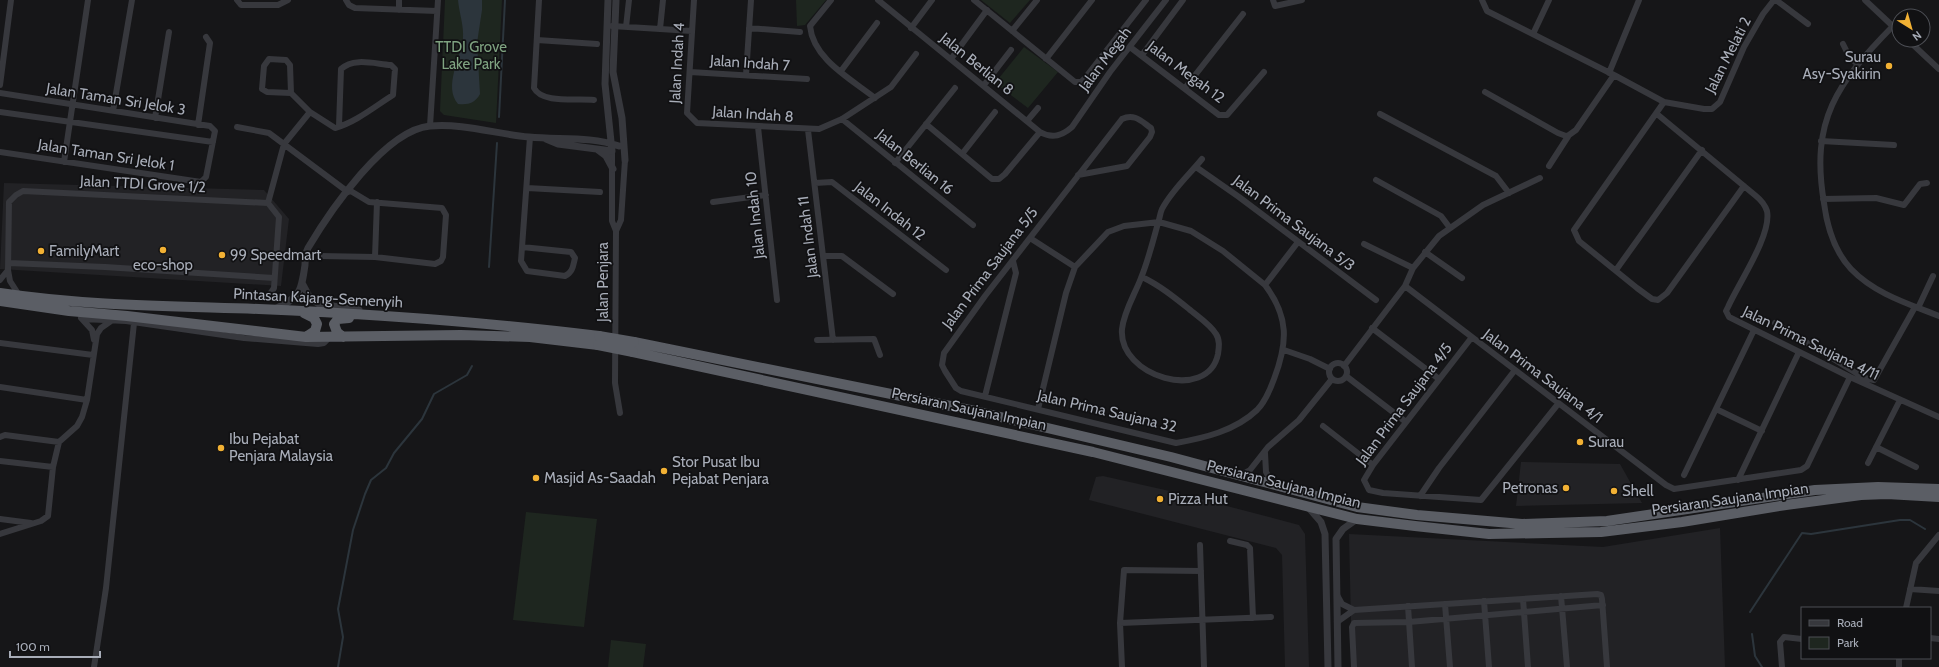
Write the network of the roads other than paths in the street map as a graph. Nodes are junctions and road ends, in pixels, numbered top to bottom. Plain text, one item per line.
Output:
1 (11, 0) edge
2 (88, 0) edge
3 (132, 0) edge
4 (237, 0) edge
5 (288, 0) edge
6 (346, 0) edge
7 (399, 0) edge
8 (438, 0) edge
9 (539, 0) edge
10 (608, 0) edge
11 (616, 0) edge
12 (629, 0) edge
13 (663, 0) edge
14 (694, 0) edge
15 (751, 0) edge
16 (831, 0) edge
17 (878, 0) edge
18 (932, 0) edge
19 (974, 0) edge
20 (1037, 0) edge
21 (1092, 0) edge
22 (1166, 0) edge
23 (1183, 0) edge
24 (1273, 0) edge
25 (1302, 0) edge
26 (1549, 0) edge
27 (1640, 0) edge
28 (1775, 0) edge
29 (1865, 0) edge
30 (1142, 1) edge
31 (1290, 1) edge
32 (1483, 2) edge
33 (399, 10) junction
34 (987, 10) junction
35 (437, 11) junction
36 (1243, 14) dead end
37 (877, 23) dead end
38 (1808, 24) dead end
39 (1891, 24) edge
40 (611, 26) junction
41 (626, 27) junction
42 (749, 28) junction
43 (912, 28) junction
44 (1891, 28) edge
45 (660, 29) junction
46 (692, 31) junction
47 (1012, 31) junction
48 (169, 32) dead end
49 (800, 32) dead end
50 (1533, 34) junction
51 (206, 36) dead end
52 (537, 40) junction
53 (597, 44) dead end
54 (1843, 44) dead end
55 (1130, 47) junction
56 (1917, 48) edge
57 (1011, 50) dead end
58 (916, 54) dead end
59 (1142, 55) junction
60 (951, 59) junction
61 (1046, 59) junction
62 (1857, 64) junction
63 (1939, 69) edge
64 (841, 71) junction
65 (690, 72) junction
66 (1264, 72) dead end
67 (1612, 74) junction
68 (746, 75) junction
69 (807, 79) dead end
70 (0, 85) edge
71 (984, 85) junction
72 (955, 88) dead end
73 (1185, 88) junction
74 (1485, 92) dead end
75 (292, 93) junction
76 (0, 94) edge
77 (875, 98) junction
78 (594, 100) dead end
79 (1664, 102) junction
80 (72, 105) junction
81 (1038, 108) dead end
82 (113, 111) junction
83 (0, 112) edge
84 (310, 112) junction
85 (995, 112) dead end
86 (1380, 114) dead end
87 (1657, 114) junction
88 (155, 118) junction
89 (842, 119) junction
90 (1027, 121) junction
91 (70, 123) junction
92 (697, 123) joint
93 (926, 124) junction
94 (198, 125) junction
95 (610, 125) junction
96 (339, 126) junction
97 (430, 126) junction
98 (237, 127) dead end
99 (623, 127) junction
100 (758, 127) junction
101 (808, 130) junction
102 (1040, 132) junction
103 (1569, 135) junction
104 (530, 137) junction
105 (546, 139) junction
106 (595, 141) junction
107 (1821, 141) junction
108 (213, 142) junction
109 (284, 144) junction
110 (1894, 145) dead end
111 (615, 147) junction
112 (598, 150) junction
113 (1702, 150) junction
114 (0, 152) edge
115 (962, 154) junction
116 (625, 160) junction
117 (1202, 160) dead end
118 (64, 162) junction
119 (895, 163) junction
120 (1549, 166) dead end
121 (1196, 167) junction
122 (613, 169) junction
123 (1078, 175) junction
124 (206, 177) joint
125 (1540, 178) dead end
126 (1376, 180) dead end
127 (814, 183) junction
128 (1927, 183) dead end
129 (1744, 186) junction
130 (527, 188) junction
131 (348, 191) junction
132 (600, 192) dead end
133 (1509, 193) junction
134 (766, 194) junction
135 (1823, 199) junction
136 (378, 202) junction
137 (713, 202) dead end
138 (268, 203) junction
139 (1159, 222) junction
140 (973, 225) dead end
141 (1450, 228) junction
142 (616, 231) junction
143 (1030, 238) junction
144 (1298, 242) junction
145 (1364, 244) dead end
146 (522, 247) junction
147 (1425, 252) junction
148 (320, 256) dead end
149 (823, 256) junction
150 (375, 257) junction
151 (1013, 261) junction
152 (8, 266) junction
153 (1074, 267) junction
154 (1413, 268) junction
155 (946, 270) dead end
156 (1616, 270) junction
157 (1933, 276) dead end
158 (1142, 277) junction
159 (274, 278) junction
160 (1462, 278) dead end
161 (0, 280) edge
162 (302, 283) junction
163 (1265, 284) junction
164 (1405, 286) junction
165 (0, 293) edge
166 (270, 294) dead end
167 (894, 294) dead end
168 (20, 296) junction
169 (778, 300) dead end
170 (1376, 300) dead end
171 (0, 301) edge
172 (1916, 307) junction
173 (273, 310) junction
174 (69, 311) junction
175 (292, 311) junction
176 (380, 315) junction
177 (1939, 316) edge
178 (420, 318) junction
179 (83, 319) junction
180 (113, 321) junction
181 (134, 323) junction
182 (1775, 323) dead end
183 (1372, 328) junction
184 (1754, 330) junction
185 (306, 336) junction
186 (343, 337) junction
187 (1472, 337) junction
188 (330, 338) junction
189 (598, 340) junction
190 (817, 340) dead end
191 (833, 340) junction
192 (94, 342) junction
193 (0, 343) edge
194 (633, 347) junction
195 (1284, 350) junction
196 (1799, 352) junction
197 (93, 355) junction
198 (880, 355) dead end
199 (1344, 366) junction
200 (1330, 369) junction
201 (1515, 370) junction
202 (1346, 376) junction
203 (1850, 377) junction
204 (1332, 379) junction
205 (1439, 379) junction
206 (952, 382) joint
207 (0, 387) edge
208 (985, 396) junction
209 (87, 400) junction
210 (1900, 400) junction
211 (1558, 404) junction
212 (1038, 409) junction
213 (1716, 409) junction
214 (620, 413) dead end
215 (1939, 417) edge
216 (1406, 422) junction
217 (1323, 426) dead end
218 (1762, 430) junction
219 (0, 437) edge
220 (59, 442) junction
221 (1876, 447) junction
222 (1266, 452) junction
223 (0, 461) edge
224 (1868, 463) dead end
225 (1373, 465) junction
226 (53, 467) junction
227 (1916, 467) dead end
228 (1237, 475) junction
229 (1684, 475) dead end
230 (1738, 480) junction
231 (1939, 482) edge
232 (1273, 484) junction
233 (1878, 487) junction
234 (1939, 490) edge
235 (1861, 495) junction
236 (1420, 496) junction
237 (1939, 497) edge
238 (1939, 504) edge
239 (1308, 507) junction
240 (0, 519) edge
241 (1357, 519) junction
242 (33, 523) junction
243 (0, 534) edge
244 (1939, 535) edge
245 (1230, 541) dead end
246 (1200, 545) dead end
247 (1201, 571) junction
248 (1910, 589) junction
249 (1939, 591) edge
250 (1337, 595) junction
251 (1561, 596) junction
252 (1523, 599) junction
253 (1484, 601) junction
254 (1602, 602) junction
255 (1445, 604) junction
256 (1408, 606) junction
257 (1906, 607) edge
258 (1562, 608) junction
259 (1354, 610) junction
260 (1524, 612) junction
261 (1485, 615) junction
262 (1271, 617) dead end
263 (1253, 618) junction
264 (1446, 618) junction
265 (1203, 620) junction
266 (1337, 622) junction
267 (1409, 622) junction
268 (1120, 623) junction
269 (1801, 639) edge
270 (94, 667) edge
271 (1122, 667) edge
272 (1204, 667) edge
273 (1328, 667) edge
274 (1338, 667) edge
275 (1354, 667) edge
276 (1412, 667) edge
277 (1450, 667) edge
278 (1489, 667) edge
279 (1528, 667) edge
280 (1566, 667) edge
281 (1607, 667) edge
282 (1782, 667) edge

1 - 70 street
2 - 80 street
3 - 82 street
4 - 5 street
6 - 33 street
7 - 33 street
8 - 35 street
9 - 52 street
10 - 40 street
11 - 40 street
12 - 41 street
13 - 45 street
14 - 46 street, Jalan Indah 4
15 - 42 street
16 - 64 street
17 - 43 street, Jalan Berlian 8
18 - 43 street
19 - 34 street
20 - 47 street
21 - 61 street
22 - 55 street, Jalan Megah
23 - 59 street
24 - 31 street
25 - 31 street
26 - 50 street
27 - 67 street
28 - 38 street
28 - 79 street, Jalan Melati 2
29 - 39 street
30 - 61 street
32 - 50 street, Jalan Melati 2
33 - 35 street
34 - 47 street
34 - 60 street
35 - 97 street
36 - 73 street
37 - 64 street
40 - 41 street
40 - 95 street
40 - 99 street
41 - 45 street
42 - 49 street
42 - 68 street
43 - 60 street, Jalan Berlian 8
44 - 62 street
45 - 46 street
46 - 65 street, Jalan Indah 4
47 - 61 street
48 - 88 street
50 - 67 street, Jalan Melati 2
51 - 94 street
52 - 53 street
52 - 78 street
54 - 62 street
55 - 59 street, Jalan Megah 12
55 - 102 street, Jalan Megah
56 - 63 street
57 - 71 street
58 - 77 street, Jalan Indah 8
59 - 73 street, Jalan Megah 12
60 - 71 street, Jalan Berlian 8
62 - 107 street
64 - 77 street
65 - 68 street, Jalan Indah 7
65 - 92 street, Jalan Indah 4
66 - 73 street, Jalan Megah 12
67 - 79 street, Jalan Melati 2
67 - 103 street
68 - 69 street, Jalan Indah 7
71 - 90 street, Jalan Berlian 8
72 - 93 street
74 - 103 street
75 - 75 street
75 - 84 street
76 - 80 street, Jalan Taman Sri Jelok 3
77 - 89 street, Jalan Indah 8
79 - 87 street
80 - 82 street, Jalan Taman Sri Jelok 3
80 - 91 street
81 - 90 street
82 - 88 street, Jalan Taman Sri Jelok 3
83 - 91 street, Jalan Taman Sri Jelok 3
84 - 96 street
84 - 109 street
85 - 115 street
86 - 133 street
87 - 113 street, Jalan Prima Saujana 4/11
87 - 156 street
88 - 94 street, Jalan Taman Sri Jelok 3
89 - 101 street, Jalan Indah 8
89 - 119 street, Jalan Berlian 16
90 - 102 street, Jalan Berlian 8
91 - 108 street, Jalan Taman Sri Jelok 3
91 - 118 street
92 - 100 street, Jalan Indah 8
93 - 115 street
93 - 119 street
94 - 108 street, Jalan Taman Sri Jelok 3
95 - 106 street
95 - 111 street
96 - 96 street
97 - 104 street
97 - 131 street
98 - 109 street
99 - 111 street
99 - 116 street
100 - 101 street, Jalan Indah 8
100 - 134 street, Jalan Indah 10
101 - 127 street, Jalan Indah 11
102 - 115 street
103 - 120 street
104 - 105 street
104 - 130 street
105 - 106 street
105 - 112 street
106 - 111 street
107 - 110 street
107 - 135 street
108 - 124 street, Jalan Taman Sri Jelok 3
109 - 131 street
109 - 138 street
111 - 112 street
111 - 116 street
111 - 122 street, Jalan Penjara
112 - 122 street
113 - 129 street, Jalan Prima Saujana 4/11
113 - 156 street
114 - 118 street, Jalan Taman Sri Jelok 1
116 - 142 street
117 - 121 street
118 - 124 street, Jalan Taman Sri Jelok 1
119 - 140 street, Jalan Berlian 16
121 - 139 street
121 - 144 street, Jalan Prima Saujana 5/3
122 - 142 street, Jalan Penjara
123 - 123 street, Jalan Prima Saujana 5/5
123 - 143 street, Jalan Prima Saujana 5/5
125 - 133 street
126 - 141 street
127 - 149 street, Jalan Indah 11
127 - 155 street, Jalan Indah 12
128 - 135 street
129 - 156 street
129 - 184 street, Jalan Prima Saujana 4/11
130 - 132 street
130 - 146 street
131 - 136 street
131 - 162 street
133 - 141 street
134 - 137 street
134 - 169 street, Jalan Indah 10
135 - 172 street
136 - 150 street
136 - 150 street
138 - 152 street, Jalan TTDI Grove 1/2
138 - 159 street
139 - 153 street
139 - 158 street
139 - 163 street, Jalan Prima Saujana 32
141 - 147 street
142 - 214 street, Jalan Penjara
143 - 151 street, Jalan Prima Saujana 5/5
143 - 153 street
144 - 163 street
144 - 170 street, Jalan Prima Saujana 5/3
145 - 154 street
146 - 146 street
147 - 154 street
147 - 160 street
148 - 150 street
149 - 167 street
149 - 191 street, Jalan Indah 11
151 - 206 street, Jalan Prima Saujana 5/5
151 - 208 street
152 - 159 street
152 - 161 street
152 - 168 street
153 - 212 street
154 - 164 street
157 - 172 street
158 - 158 street
159 - 166 street
162 - 173 street
162 - 176 street
163 - 195 street, Jalan Prima Saujana 32
164 - 183 street
164 - 187 street, Jalan Prima Saujana 4/1
165 - 168 highway, Pintasan Kajang-Semenyih
168 - 173 highway, Pintasan Kajang-Semenyih
171 - 174 highway, Pintasan Kajang-Semenyih
172 - 177 street
172 - 182 street
173 - 175 highway, Pintasan Kajang-Semenyih
174 - 179 street
174 - 185 highway, Pintasan Kajang-Semenyih
175 - 176 highway, Pintasan Kajang-Semenyih
175 - 185 highway
176 - 178 highway, Pintasan Kajang-Semenyih
178 - 186 highway
178 - 189 highway, Pintasan Kajang-Semenyih
179 - 180 street
179 - 192 street
180 - 181 street
180 - 192 street
181 - 188 street
181 - 270 street
183 - 199 street
183 - 205 street
184 - 196 street, Jalan Prima Saujana 4/11
184 - 213 street
185 - 188 highway, Pintasan Kajang-Semenyih
186 - 188 highway, Pintasan Kajang-Semenyih
186 - 189 highway, Pintasan Kajang-Semenyih
187 - 201 street, Jalan Prima Saujana 4/1
187 - 205 street, Jalan Prima Saujana 4/5
189 - 194 highway, Pintasan Kajang-Semenyih, bridge
190 - 191 street
191 - 198 street
192 - 197 street
193 - 197 street
194 - 228 highway, Persiaran Saujana Impian
194 - 239 highway, Persiaran Saujana Impian
195 - 200 street
195 - 212 street, Jalan Prima Saujana 32
196 - 203 street, Jalan Prima Saujana 4/11
196 - 218 street
197 - 209 street
199 - 200 street
199 - 202 street
200 - 204 street
201 - 211 street, Jalan Prima Saujana 4/1
201 - 236 street
202 - 204 street
202 - 216 street
203 - 210 street, Jalan Prima Saujana 4/11
203 - 230 street, Jalan Prima Saujana 4/1
204 - 222 street
205 - 216 street, Jalan Prima Saujana 4/5
206 - 208 street, Jalan Prima Saujana 32
207 - 209 street
208 - 212 street, Jalan Prima Saujana 32
209 - 220 street
210 - 215 street, Jalan Prima Saujana 4/11
210 - 221 street
211 - 230 street, Jalan Prima Saujana 4/1
211 - 236 street, Jalan Prima Saujana 4/5
213 - 218 street
213 - 229 street
216 - 225 street, Jalan Prima Saujana 4/5
217 - 225 street
218 - 230 street
219 - 220 street
220 - 226 street
221 - 224 street
221 - 227 street
222 - 228 street
222 - 232 street
223 - 226 street
225 - 236 street, Jalan Prima Saujana 4/5
226 - 242 street
228 - 232 highway, Persiaran Saujana Impian
231 - 233 highway
232 - 233 highway, Persiaran Saujana Impian
233 - 234 highway, Persiaran Saujana Impian
235 - 237 highway, Persiaran Saujana Impian
235 - 238 highway
235 - 241 highway, Persiaran Saujana Impian
239 - 241 highway, Persiaran Saujana Impian
239 - 273 street
240 - 242 street
241 - 250 street
242 - 243 street
244 - 248 street
245 - 263 street
246 - 247 street
247 - 265 street
247 - 268 street
248 - 249 street
248 - 257 street
250 - 259 street
250 - 266 street
251 - 252 street
251 - 254 street
251 - 258 street
252 - 253 street
252 - 260 street
253 - 255 street
253 - 261 street
254 - 258 street
254 - 281 street
255 - 256 street
255 - 264 street
256 - 259 street
256 - 267 street
258 - 260 street
258 - 280 street
259 - 266 street
260 - 261 street
260 - 279 street
261 - 264 street
261 - 278 street
262 - 263 street
263 - 265 street
264 - 267 street
264 - 277 street
265 - 268 street
265 - 272 street
266 - 274 street
267 - 275 street
267 - 276 street
268 - 271 street
269 - 282 street

